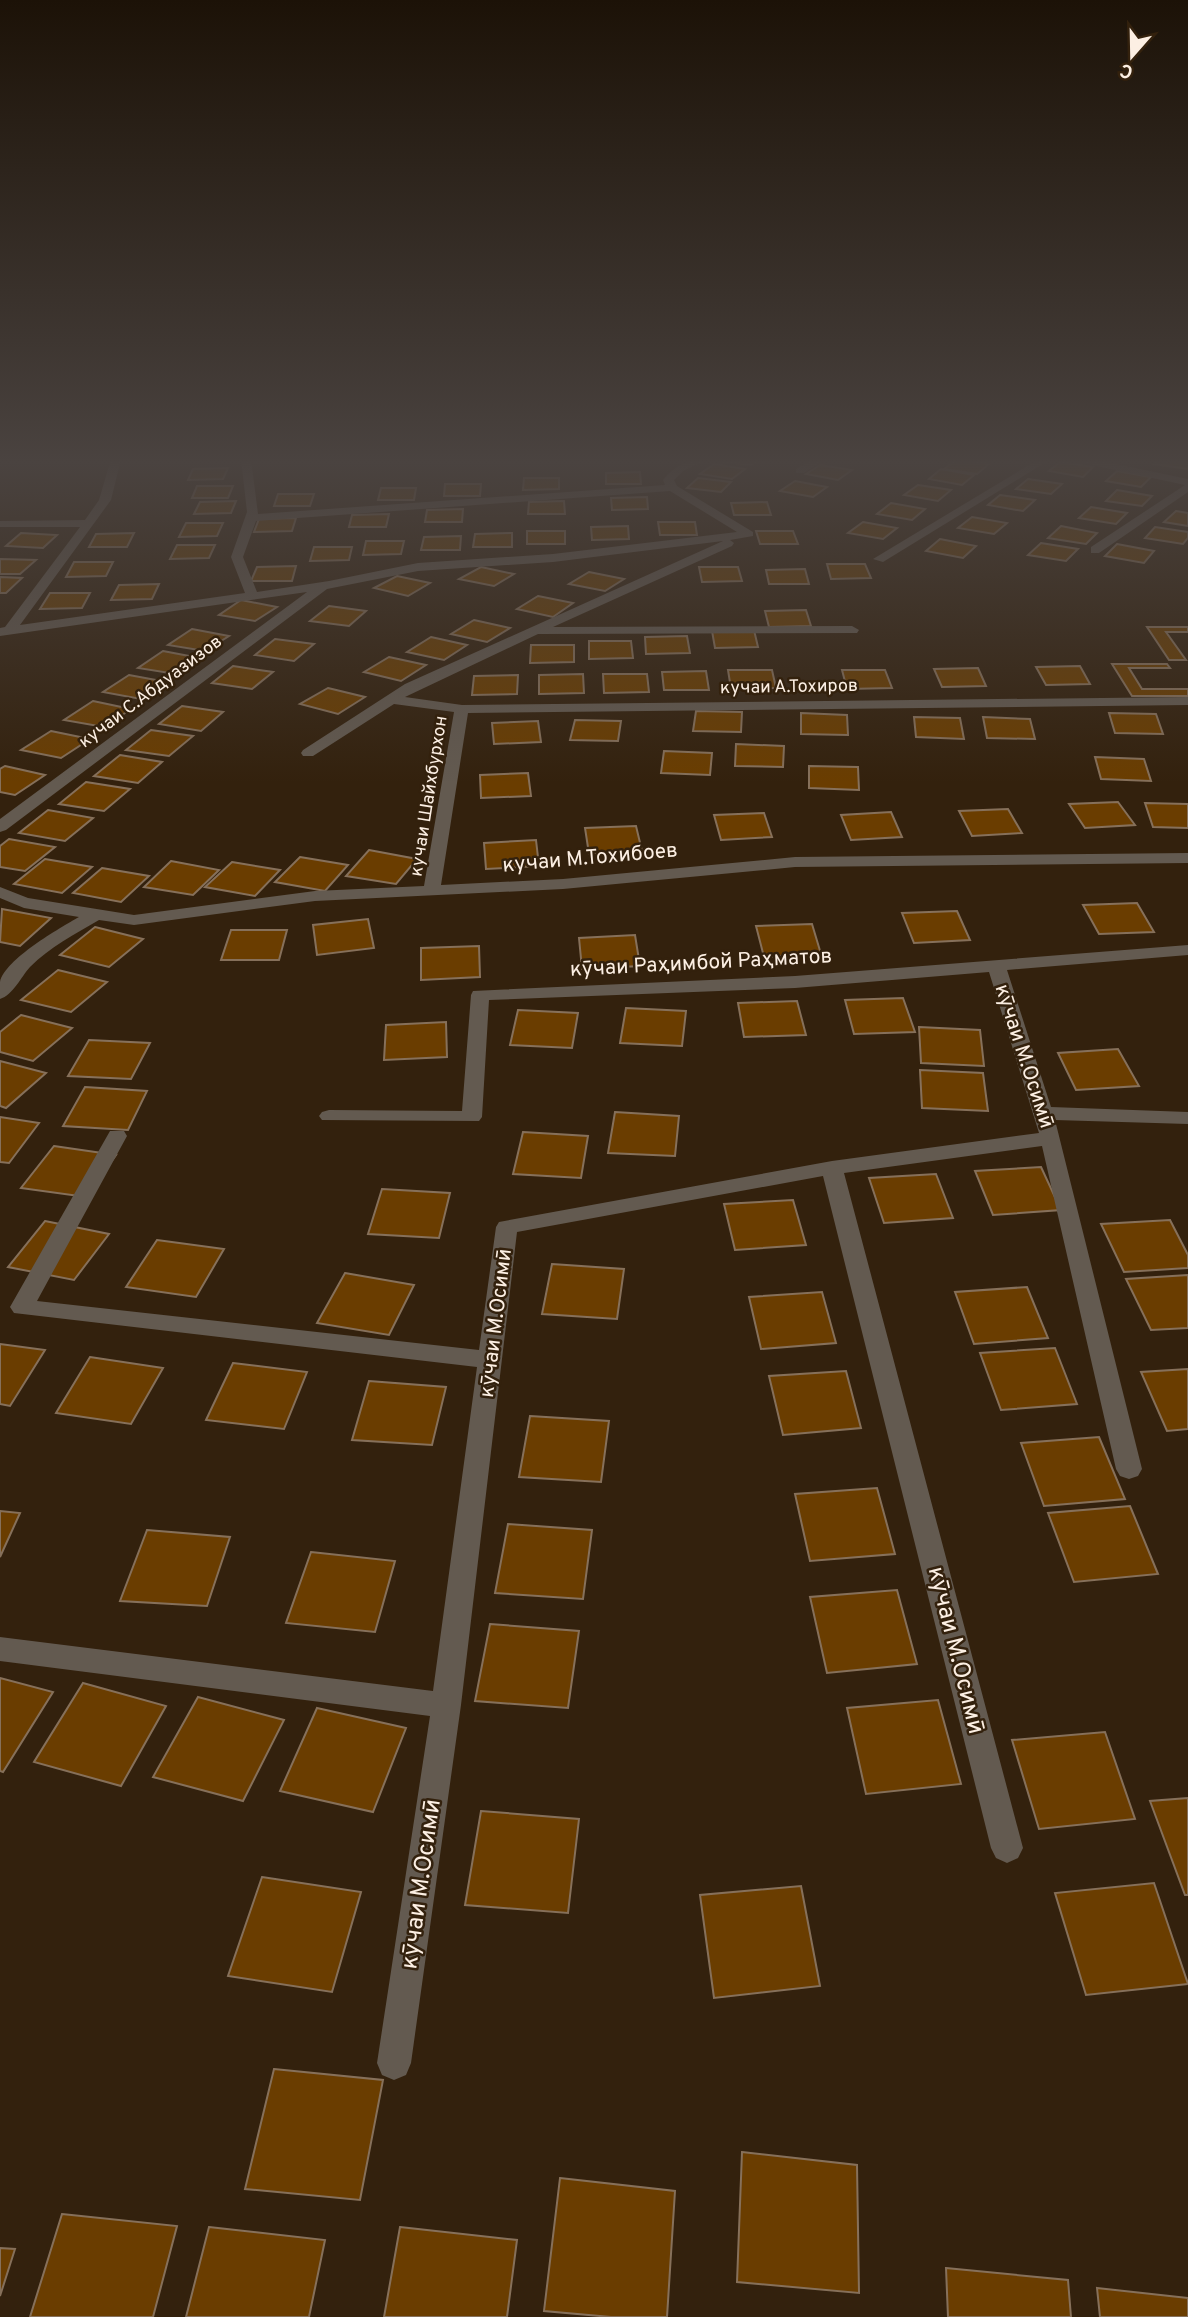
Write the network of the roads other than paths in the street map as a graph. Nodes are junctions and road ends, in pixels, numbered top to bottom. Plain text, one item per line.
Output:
1 (54, 567) edge
2 (241, 567) edge
3 (417, 567) edge
4 (676, 567) edge
5 (323, 586) junction
6 (252, 595) junction
7 (852, 630) dead end
8 (5, 631) edge
9 (535, 631) junction
10 (392, 699) junction
11 (1188, 701) edge
12 (461, 709) junction
13 (308, 753) dead end
14 (0, 827) edge
15 (1188, 858) edge
16 (432, 890) junction
17 (0, 892) edge
18 (97, 914) junction
19 (1188, 950) edge
20 (996, 965) junction
21 (0, 993) edge
22 (1043, 1113) junction
23 (329, 1116) dead end
24 (1188, 1118) edge
25 (117, 1136) dead end
26 (1051, 1138) junction
27 (832, 1168) junction
28 (490, 1360) junction
29 (1129, 1469) dead end
30 (0, 1649) edge
31 (446, 1705) junction
32 (1007, 1848) dead end
33 (394, 2063) dead end

1 - 8 street
2 - 6 street
3 - 5 street
4 - 9 street
5 - 6 street
5 - 14 street, кучаи С.Абдуазизов
6 - 8 street
7 - 9 street
9 - 10 street
10 - 12 street, кучаи А.Тохиров
10 - 13 street
11 - 12 street, кучаи А.Тохиров
12 - 16 street, кучаи Шайхбурхон
15 - 16 street, кучаи М.Тохибоев
16 - 18 street, кучаи М.Тохибоев
17 - 18 street, кучаи М.Тохибоев
18 - 21 street
19 - 20 street, кӯчаи Раҳимбой Раҳматов
20 - 22 street, кӯчаи М.Осимӣ
20 - 23 street, кӯчаи Раҳимбой Раҳматов
22 - 24 street
22 - 26 street, кӯчаи М.Осимӣ
25 - 28 street
26 - 27 street, кӯчаи М.Осимӣ
26 - 29 street
27 - 28 street, кӯчаи М.Осимӣ
27 - 32 street, кӯчаи М.Осимӣ
28 - 31 street, кӯчаи М.Осимӣ
30 - 31 street
31 - 33 street, кӯчаи М.Осимӣ

